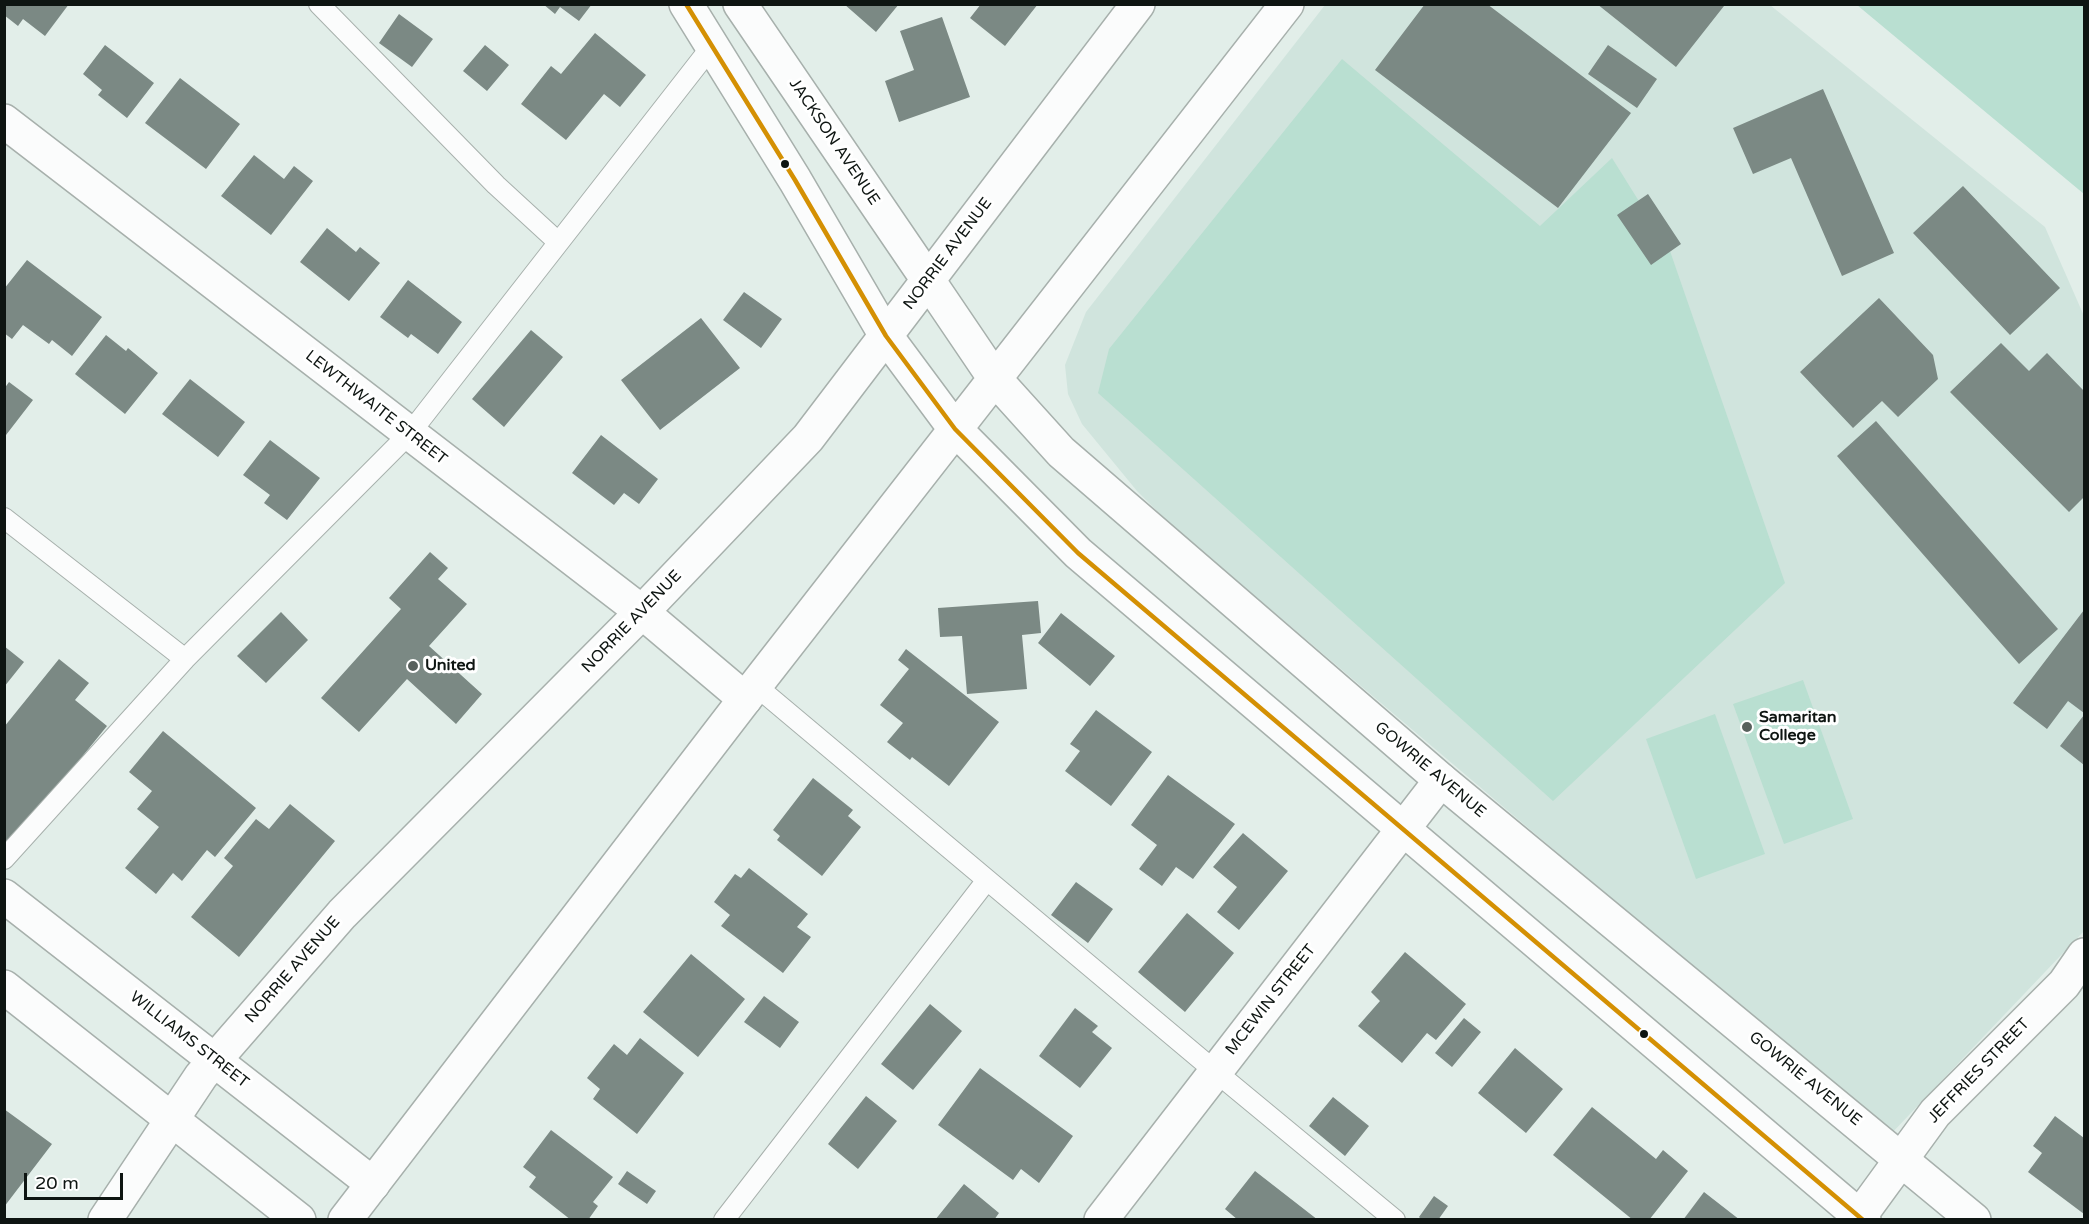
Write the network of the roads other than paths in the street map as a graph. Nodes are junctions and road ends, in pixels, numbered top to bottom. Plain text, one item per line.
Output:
1 (319, 4) edge
2 (686, 4) edge
3 (1138, 4) edge
4 (1287, 4) edge
5 (750, 9) edge
6 (712, 46) junction
7 (4, 121) edge
8 (558, 242) junction
9 (928, 280) junction
10 (886, 336) junction
11 (994, 379) junction
12 (955, 429) junction
13 (410, 434) junction
14 (4, 518) edge
15 (642, 612) junction
16 (185, 659) junction
17 (750, 692) junction
18 (1441, 780) junction
19 (1403, 830) junction
20 (4, 859) edge
21 (987, 879) junction
22 (4, 896) edge
23 (2085, 955) edge
24 (4, 987) edge
25 (214, 1060) junction
26 (1216, 1072) junction
27 (172, 1119) junction
28 (1901, 1159) junction
29 (373, 1184) junction
30 (1860, 1218) edge
31 (105, 1220) edge
32 (299, 1220) edge
33 (345, 1220) edge
34 (724, 1220) edge
35 (1101, 1220) edge
36 (1395, 1220) edge
37 (1974, 1220) edge

1 - 8 lane
2 - 6 street
3 - 9 street, NORRIE AVENUE
4 - 11 street
5 - 9 street, JACKSON AVENUE
6 - 8 lane
6 - 10 street
7 - 13 street, LEWTHWAITE STREET
8 - 13 lane
9 - 10 street, NORRIE AVENUE
9 - 11 street, GOWRIE AVENUE
10 - 12 street
10 - 15 street, NORRIE AVENUE
11 - 12 street
11 - 18 street, GOWRIE AVENUE
12 - 17 street
12 - 19 street
13 - 15 street, LEWTHWAITE STREET
13 - 16 lane
14 - 16 lane
15 - 17 street, LEWTHWAITE STREET
15 - 25 street, NORRIE AVENUE
16 - 20 lane
17 - 21 lane
17 - 29 street
18 - 19 street, MCEWIN STREET
18 - 28 street, GOWRIE AVENUE
19 - 26 street, MCEWIN STREET
19 - 30 street
21 - 26 lane
21 - 34 lane
22 - 25 street, WILLIAMS STREET
23 - 28 street, JEFFRIES STREET
24 - 27 street
25 - 27 street, NORRIE AVENUE
25 - 29 street, WILLIAMS STREET
26 - 35 street, MCEWIN STREET
26 - 36 lane
27 - 31 street, NORRIE AVENUE
27 - 32 street
28 - 30 street, JEFFRIES STREET
28 - 37 street, GOWRIE AVENUE
29 - 33 street

